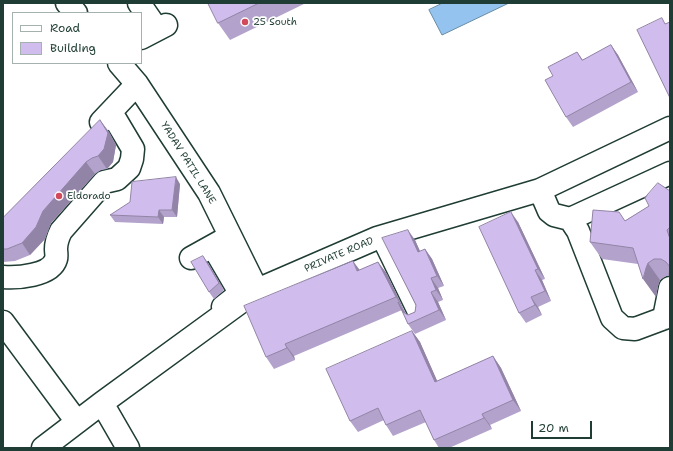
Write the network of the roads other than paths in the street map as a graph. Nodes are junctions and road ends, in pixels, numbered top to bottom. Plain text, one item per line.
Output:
1 (67, 3) edge
2 (139, 3) edge
3 (75, 12) edge
4 (155, 31) edge
5 (120, 64) edge
6 (137, 84) junction
7 (111, 112) junction
8 (670, 128) edge
9 (89, 134) edge
10 (670, 173) edge
11 (670, 189) edge
12 (540, 190) junction
13 (574, 225) junction
14 (378, 238) junction
15 (223, 243) junction
16 (191, 258) dead end
17 (3, 277) edge
18 (670, 288) edge
19 (257, 290) junction
20 (223, 306) junction
21 (667, 317) edge
22 (416, 318) edge
23 (3, 322) edge
24 (102, 402) junction
25 (77, 422) junction
26 (42, 448) edge
27 (128, 448) edge

1 - 3 street
2 - 4 street
5 - 6 street, YADAV PATIL LANE
6 - 7 street
6 - 15 street, YADAV PATIL LANE
7 - 9 street
7 - 17 street
8 - 12 street, PRIVATE ROAD
10 - 13 street
11 - 13 street
12 - 13 street
12 - 14 street, PRIVATE ROAD
13 - 21 street
14 - 19 street, PRIVATE ROAD
14 - 22 lane
15 - 16 street
15 - 19 street, YADAV PATIL LANE
15 - 20 street
18 - 21 street
19 - 20 street, PRIVATE ROAD
20 - 24 street, PRIVATE ROAD
23 - 25 street
24 - 25 street, PRIVATE ROAD
24 - 27 street
25 - 26 street, PRIVATE ROAD

